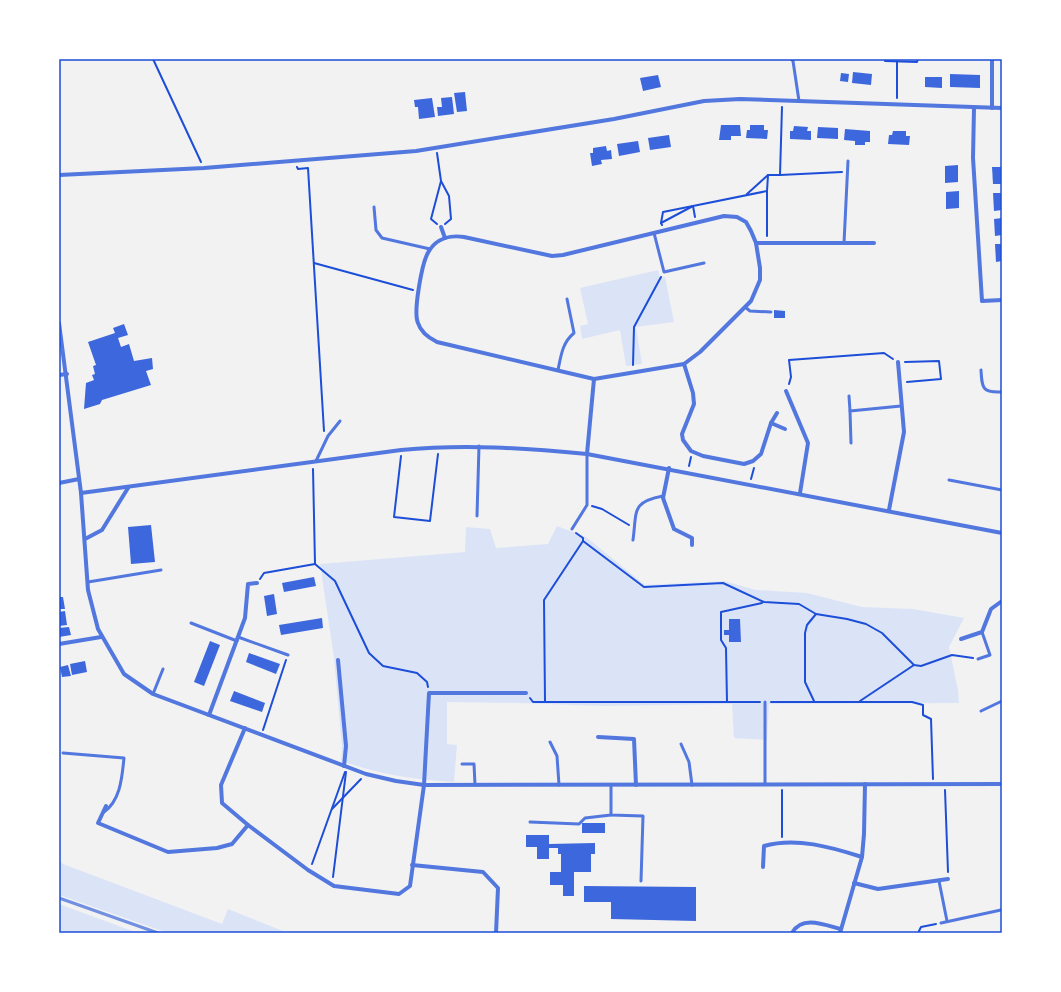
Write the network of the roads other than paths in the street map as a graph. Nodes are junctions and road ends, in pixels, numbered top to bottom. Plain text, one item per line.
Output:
1 (791, 59) edge
2 (992, 59) edge
3 (799, 101) junction
4 (974, 108) junction
5 (992, 108) junction
6 (1002, 108) edge
7 (848, 160) dead end
8 (59, 175) edge
9 (374, 208) dead end
10 (441, 227) road end
11 (654, 233) junction
12 (445, 238) junction
13 (844, 243) junction
14 (874, 243) dead end
15 (756, 244) junction
16 (430, 249) junction
17 (704, 263) dead end
18 (566, 299) dead end
19 (1002, 300) edge
20 (745, 307) junction
21 (771, 312) dead end
22 (59, 323) edge
23 (898, 362) road end
24 (684, 364) junction
25 (558, 370) junction
26 (981, 370) dead end
27 (67, 374) junction
28 (59, 375) edge
29 (594, 379) junction
30 (786, 391) road end
31 (1002, 392) edge
32 (849, 396) dead end
33 (900, 406) junction
34 (850, 412) junction
35 (777, 413) dead end
36 (340, 421) dead end
37 (771, 424) junction
38 (785, 429) dead end
39 (851, 443) dead end
40 (479, 446) junction
41 (587, 454) junction
42 (314, 461) junction
43 (669, 468) junction
44 (79, 479) junction
45 (949, 480) dead end
46 (59, 482) edge
47 (128, 488) junction
48 (1002, 490) edge
49 (81, 493) junction
50 (800, 493) junction
51 (664, 496) junction
52 (889, 510) junction
53 (477, 516) dead end
54 (572, 529) road end
55 (1002, 533) edge
56 (85, 539) junction
57 (633, 540) dead end
58 (692, 545) dead end
59 (161, 570) dead end
60 (88, 582) junction
61 (257, 583) road end
62 (1002, 601) edge
63 (191, 623) dead end
64 (982, 632) junction
65 (101, 636) junction
66 (238, 639) junction
67 (961, 639) dead end
68 (59, 644) edge
69 (288, 655) road end
70 (978, 659) road end
71 (338, 660) dead end
72 (163, 668) dead end
73 (526, 693) dead end
74 (153, 694) junction
75 (1002, 701) edge
76 (765, 702) dead end
77 (981, 711) dead end
78 (209, 715) junction
79 (246, 728) junction
80 (598, 737) dead end
81 (550, 742) dead end
82 (681, 744) dead end
83 (63, 753) dead end
84 (462, 764) dead end
85 (345, 767) junction
86 (765, 784) junction
87 (865, 784) junction
88 (1002, 784) edge
89 (424, 785) junction
90 (475, 785) junction
91 (559, 785) junction
92 (611, 785) junction
93 (636, 785) junction
94 (692, 785) junction
95 (106, 806) dead end
96 (103, 812) junction
97 (611, 815) junction
98 (530, 822) dead end
99 (248, 825) junction
100 (862, 857) junction
101 (412, 865) junction
102 (763, 867) dead end
103 (948, 879) road end
104 (940, 880) junction
105 (641, 881) dead end
106 (854, 883) junction
107 (1001, 910) edge
108 (947, 921) junction
109 (941, 923) road end
110 (840, 931) edge
111 (496, 933) edge
112 (792, 933) edge

1 - 3 lane
2 - 5 street
3 - 4 street
3 - 8 street
4 - 5 street
4 - 19 street
5 - 6 street
7 - 13 lane
9 - 16 lane
10 - 12 street
11 - 12 street
11 - 15 street
11 - 17 lane
12 - 16 street
13 - 14 street
13 - 15 street
15 - 20 street
16 - 25 street
18 - 25 lane
20 - 21 lane
20 - 24 street
22 - 27 street
23 - 33 street
24 - 29 street
24 - 37 street
25 - 29 street
26 - 31 lane
27 - 28 street
27 - 44 street
29 - 41 street
30 - 50 street
32 - 34 lane
33 - 34 lane
33 - 52 street
34 - 39 lane
35 - 37 street
36 - 42 lane
37 - 38 street
40 - 41 street
40 - 42 street
40 - 53 lane
41 - 43 street
41 - 54 lane
42 - 47 street
43 - 50 street
43 - 51 street
44 - 46 street
44 - 49 street
45 - 48 lane
47 - 49 street
47 - 56 street
49 - 56 street
50 - 52 street
51 - 57 lane
51 - 58 street
52 - 55 street
56 - 60 street
59 - 60 lane
60 - 65 street
61 - 66 street
62 - 64 street
63 - 66 lane
64 - 67 street
64 - 70 lane
65 - 68 street
65 - 74 street
66 - 69 lane
66 - 78 street
71 - 85 street
72 - 74 lane
73 - 89 street
74 - 78 street
75 - 77 lane
76 - 86 lane
78 - 79 street
79 - 85 street
79 - 99 street
80 - 93 street
81 - 91 lane
82 - 94 lane
83 - 96 lane
84 - 90 lane
85 - 89 street
86 - 87 street
86 - 94 street
87 - 88 street
87 - 100 street
89 - 90 street
89 - 101 street
90 - 91 street
91 - 92 street
92 - 93 street
92 - 97 lane
93 - 94 street
95 - 96 street
96 - 99 street
97 - 98 lane
97 - 105 lane
99 - 101 street
100 - 102 street
100 - 106 street
101 - 111 street
103 - 104 street
104 - 106 street
104 - 108 lane
106 - 110 street
107 - 108 lane
108 - 109 lane
110 - 112 street

